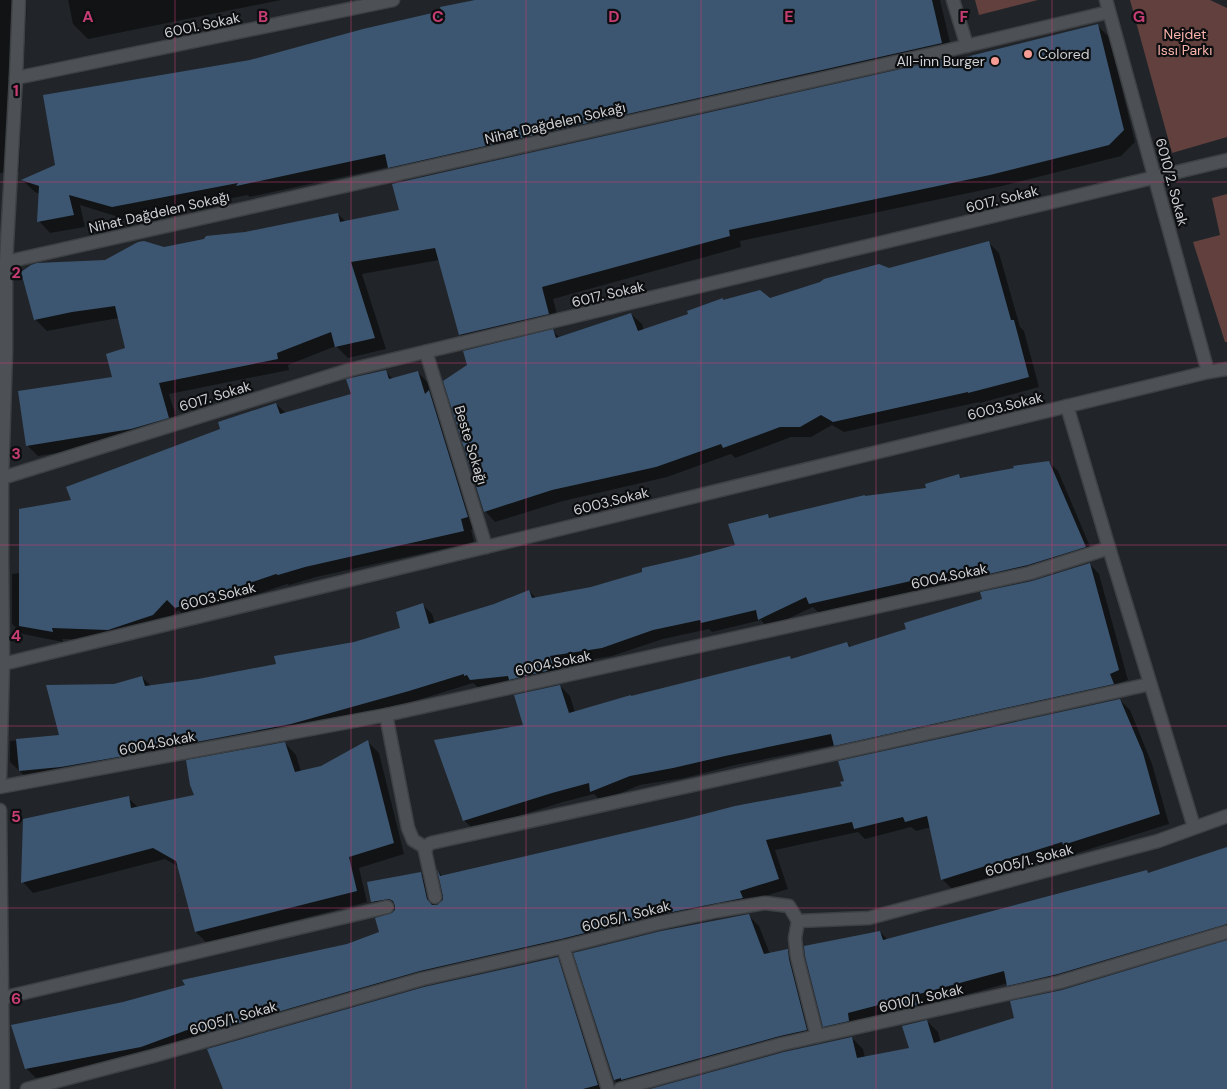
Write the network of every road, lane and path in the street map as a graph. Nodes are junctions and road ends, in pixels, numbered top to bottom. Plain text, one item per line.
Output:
1 (19, 0) edge
2 (394, 0) edge
3 (953, 0) edge
4 (1108, 6) edge
5 (967, 46) junction
6 (16, 78) junction
7 (1227, 160) edge
8 (1155, 178) junction
9 (6, 262) junction
10 (3, 351) edge
11 (426, 352) junction
12 (1227, 369) edge
13 (1208, 372) junction
14 (1067, 406) junction
15 (2, 478) junction
16 (486, 547) junction
17 (1109, 548) junction
18 (1, 558) edge
19 (3, 664) junction
20 (1150, 684) junction
21 (386, 715) junction
22 (0, 778) edge
23 (0, 787) edge
24 (0, 810) edge
25 (1227, 816) edge
26 (1194, 827) junction
27 (426, 848) junction
28 (435, 897) dead end
29 (387, 908) dead end
30 (798, 921) junction
31 (1227, 932) edge
32 (563, 947) junction
33 (2, 998) junction
34 (817, 1036) junction
35 (3, 1089) edge
36 (27, 1089) edge
37 (608, 1089) edge
38 (620, 1089) edge

1 - 6 street
2 - 6 street, 6001. Sokak
3 - 5 street
4 - 5 street, Nihat Dağdelen Sokağı
4 - 8 street, 6010/2. Sokak
5 - 9 street, Nihat Dağdelen Sokağı
6 - 9 street
7 - 8 street, 6017. Sokak
8 - 11 street, 6017. Sokak
8 - 13 street, 6010/2. Sokak
9 - 10 street
10 - 15 street
11 - 15 street, 6017. Sokak
11 - 16 street, Beste Sokağı
12 - 13 street, 6003.Sokak
13 - 14 street, 6003.Sokak
14 - 16 street, 6003.Sokak
14 - 17 street
15 - 18 street
16 - 19 street, 6003.Sokak
17 - 20 street
17 - 21 street, 6004.Sokak
18 - 19 street
19 - 22 street
20 - 26 street
20 - 27 street
21 - 23 street, 6004.Sokak
21 - 27 street
24 - 33 street
25 - 26 street, 6005/1. Sokak
26 - 30 street, 6005/1. Sokak
27 - 28 street
29 - 33 street
30 - 32 street, 6005/1. Sokak
30 - 34 street
31 - 34 street, 6010/1. Sokak
32 - 36 street, 6005/1. Sokak
32 - 37 street
33 - 35 street
34 - 38 street, 6010/1. Sokak

